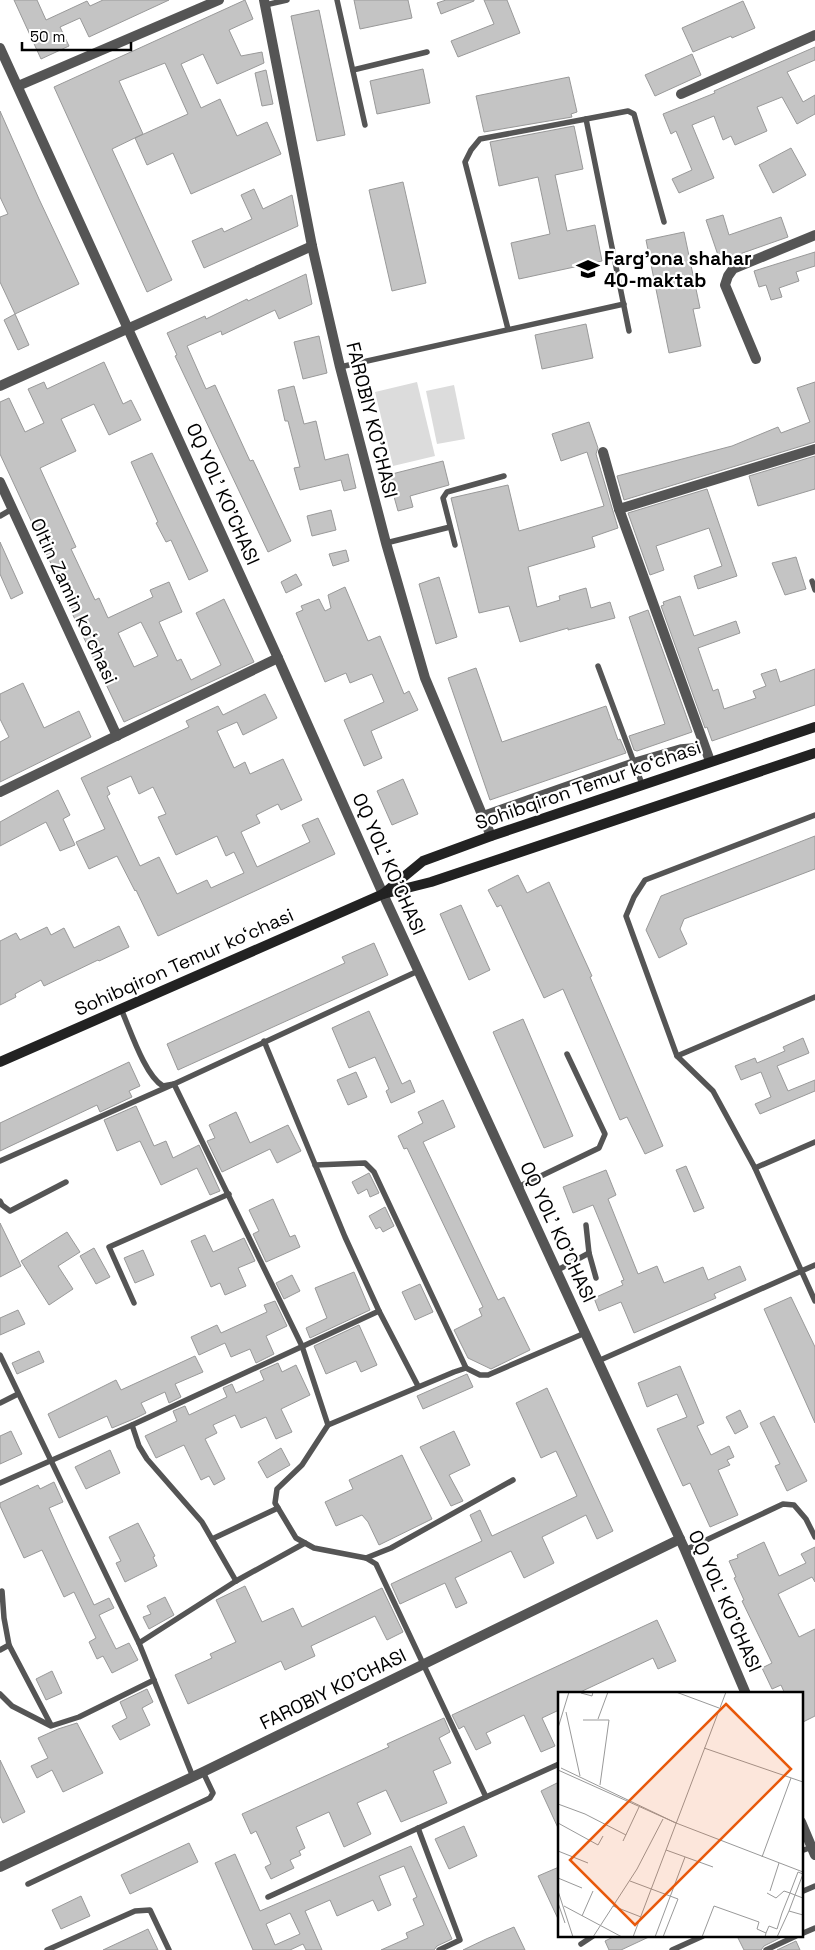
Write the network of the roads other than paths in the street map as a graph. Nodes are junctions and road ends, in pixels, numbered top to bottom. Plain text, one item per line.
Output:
1 (219, 0) edge
2 (287, 0) edge
3 (337, 0) edge
4 (265, 3) edge
5 (815, 35) edge
6 (0, 48) edge
7 (427, 52) dead end
8 (353, 70) junction
9 (18, 86) junction
10 (681, 94) dead end
11 (586, 119) junction
12 (365, 125) dead end
13 (664, 222) dead end
14 (815, 235) edge
15 (312, 246) junction
16 (624, 304) junction
17 (128, 328) junction
18 (508, 329) junction
19 (629, 331) dead end
20 (756, 358) dead end
21 (340, 367) junction
22 (0, 386) edge
23 (815, 449) edge
24 (603, 452) dead end
25 (504, 476) dead end
26 (0, 482) edge
27 (12, 509) junction
28 (619, 509) junction
29 (0, 516) edge
30 (450, 527) junction
31 (386, 543) junction
32 (455, 545) dead end
33 (812, 581) dead end
34 (815, 590) edge
35 (278, 658) junction
36 (598, 666) dead end
37 (815, 727) edge
38 (117, 736) junction
39 (705, 745) junction
40 (815, 753) edge
41 (634, 761) junction
42 (710, 761) junction
43 (642, 784) junction
44 (0, 792) edge
45 (482, 814) junction
46 (815, 815) edge
47 (492, 836) junction
48 (382, 894) junction
49 (418, 971) junction
50 (815, 997) edge
51 (121, 1009) junction
52 (264, 1041) junction
53 (567, 1054) dead end
54 (677, 1056) junction
55 (0, 1062) edge
56 (174, 1084) junction
57 (815, 1142) edge
58 (0, 1161) edge
59 (315, 1165) junction
60 (755, 1168) junction
61 (66, 1182) dead end
62 (518, 1187) junction
63 (228, 1194) junction
64 (0, 1201) edge
65 (586, 1226) dead end
66 (589, 1253) junction
67 (815, 1265) edge
68 (801, 1270) junction
69 (556, 1271) junction
70 (596, 1278) dead end
71 (815, 1300) edge
72 (134, 1303) dead end
73 (379, 1311) junction
74 (585, 1333) junction
75 (302, 1346) junction
76 (0, 1355) edge
77 (598, 1361) junction
78 (466, 1368) junction
79 (418, 1386) junction
80 (18, 1394) junction
81 (0, 1403) edge
82 (132, 1425) junction
83 (328, 1425) junction
84 (50, 1461) junction
85 (513, 1480) dead end
86 (0, 1484) edge
87 (278, 1508) junction
88 (815, 1537) edge
89 (212, 1539) junction
90 (680, 1540) junction
91 (305, 1543) junction
92 (685, 1550) junction
93 (366, 1558) junction
94 (236, 1581) junction
95 (2, 1591) dead end
96 (139, 1643) junction
97 (10, 1645) junction
98 (0, 1650) edge
99 (424, 1663) junction
100 (154, 1680) junction
101 (745, 1692) edge
102 (0, 1694) edge
103 (51, 1726) junction
104 (558, 1764) edge
105 (198, 1774) junction
106 (486, 1797) junction
107 (802, 1824) edge
108 (418, 1828) junction
109 (813, 1851) edge
110 (0, 1867) edge
111 (28, 1884) dead end
112 (815, 1886) edge
113 (802, 1892) edge
114 (268, 1897) dead end
115 (815, 1928) edge
116 (802, 1934) edge
117 (590, 1938) edge
118 (699, 1938) edge
119 (792, 1938) edge
120 (581, 1944) dead end
121 (47, 1950) edge
122 (169, 1950) edge
123 (439, 1950) edge
124 (672, 1950) edge
125 (766, 1950) edge

1 - 9 street
2 - 4 lane
3 - 8 lane
4 - 15 street, FAROBIY KO'CHASI
5 - 10 street
6 - 9 street, OQ YOL' KO'CHASI
7 - 8 lane
8 - 12 lane
9 - 17 street, OQ YOL' KO'CHASI
11 - 13 lane
11 - 16 lane
11 - 18 lane
14 - 20 street
15 - 17 street
15 - 21 street, FAROBIY KO'CHASI
16 - 18 lane
16 - 19 lane
17 - 22 street
17 - 35 street, OQ YOL' KO'CHASI
18 - 21 lane
21 - 31 street, FAROBIY KO'CHASI
23 - 28 street
24 - 28 street
25 - 30 lane
26 - 27 street, Oltin Zamin koʻchasi
27 - 29 lane
27 - 38 street, Oltin Zamin koʻchasi
28 - 39 street
30 - 31 lane
30 - 32 lane
31 - 45 street, FAROBIY KO'CHASI
33 - 34 lane
35 - 38 street
35 - 48 street, OQ YOL' KO'CHASI
36 - 41 lane
37 - 42 main road, Sohibqiron Temur koʻchasi
38 - 44 street
39 - 41 lane
39 - 42 street
40 - 48 main road, Sohibqiron Temur koʻchasi
41 - 43 lane
41 - 45 lane
42 - 43 main road, Sohibqiron Temur koʻchasi
43 - 47 main road, Sohibqiron Temur koʻchasi
45 - 47 street, FAROBIY KO'CHASI
46 - 54 lane
47 - 48 main road, Sohibqiron Temur koʻchasi
48 - 49 street, OQ YOL' KO'CHASI
48 - 51 main road, Sohibqiron Temur koʻchasi
49 - 52 lane
49 - 62 street, OQ YOL' KO'CHASI
50 - 54 lane
51 - 55 main road, Sohibqiron Temur koʻchasi
51 - 56 lane
52 - 56 lane
52 - 59 lane
53 - 62 lane
54 - 60 lane
56 - 58 lane
56 - 63 lane
57 - 60 lane
59 - 73 lane
59 - 78 lane
60 - 68 lane
61 - 64 lane
62 - 69 street, OQ YOL' KO'CHASI
63 - 72 lane
63 - 75 lane
65 - 66 lane
66 - 69 lane
66 - 70 lane
67 - 68 lane
68 - 71 lane
68 - 77 lane
69 - 74 street, OQ YOL' KO'CHASI
73 - 75 lane
73 - 79 lane
74 - 77 street, OQ YOL' KO'CHASI
74 - 78 lane
75 - 82 lane
75 - 83 lane
76 - 80 lane
77 - 90 street, OQ YOL' KO'CHASI
78 - 79 lane
79 - 83 lane
80 - 81 lane
80 - 84 lane
82 - 84 lane
82 - 89 lane
83 - 87 lane
84 - 86 lane
84 - 96 lane
85 - 93 lane
87 - 89 lane
87 - 91 lane
88 - 92 lane
89 - 94 lane
90 - 92 street, OQ YOL' KO'CHASI
90 - 99 street, FAROBIY KO'CHASI
91 - 93 lane
91 - 94 lane
92 - 101 street, OQ YOL' KO'CHASI
93 - 99 lane
94 - 96 lane
95 - 97 lane
96 - 100 lane
97 - 98 lane
97 - 103 lane
99 - 105 street, FAROBIY KO'CHASI
99 - 106 lane
100 - 103 lane
100 - 105 lane
102 - 103 lane
104 - 106 lane
105 - 110 street, FAROBIY KO'CHASI
105 - 111 lane
106 - 108 lane
107 - 109 street
108 - 114 lane
108 - 123 lane
112 - 113 lane
115 - 116 lane
117 - 120 lane
118 - 124 lane
119 - 125 lane
121 - 122 lane

